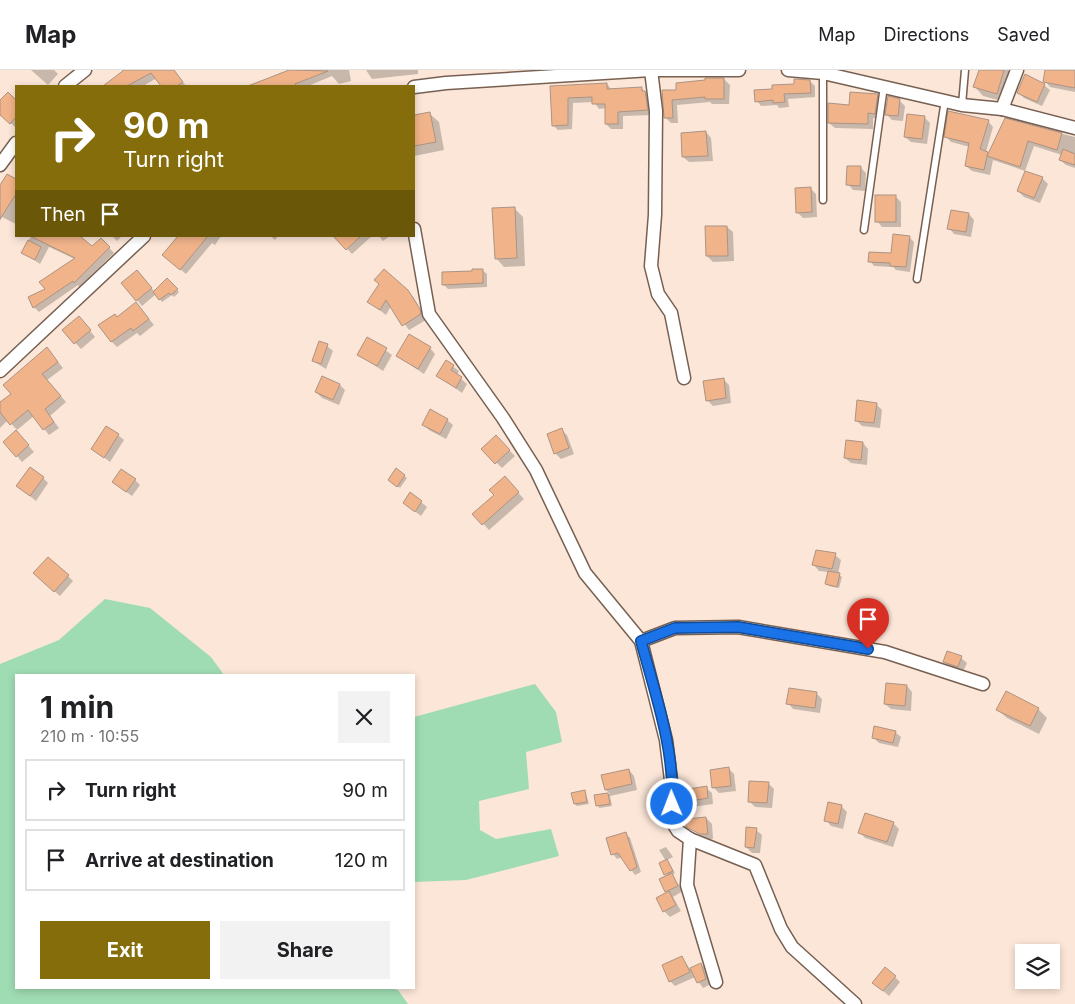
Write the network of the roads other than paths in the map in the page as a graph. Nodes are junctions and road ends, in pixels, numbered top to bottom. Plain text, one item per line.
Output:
1 (85, 70) edge
2 (651, 70) edge
3 (739, 70) edge
4 (788, 70) edge
5 (965, 70) edge
6 (1017, 70) edge
7 (576, 73) edge
8 (823, 73) junction
9 (66, 85) edge
10 (884, 86) junction
11 (415, 87) edge
12 (945, 100) junction
13 (962, 105) junction
14 (1002, 109) junction
15 (1075, 128) edge
16 (15, 144) edge
17 (0, 165) edge
18 (823, 200) dead end
19 (864, 230) dead end
20 (415, 235) edge
21 (143, 237) edge
22 (917, 279) dead end
23 (0, 372) edge
24 (684, 378) dead end
25 (641, 641) junction
26 (983, 684) dead end
27 (690, 839) junction
28 (716, 982) dead end
29 (855, 1004) edge

1 - 9 street
2 - 3 street
2 - 7 street
2 - 24 street
4 - 8 street
5 - 13 lane
6 - 14 street
7 - 11 street
8 - 10 street
8 - 18 lane
10 - 12 street
10 - 19 lane
12 - 13 street
12 - 22 lane
13 - 14 street
14 - 15 street
16 - 17 street
20 - 25 street
21 - 23 street
25 - 26 street
25 - 27 street
27 - 28 street
27 - 29 street

